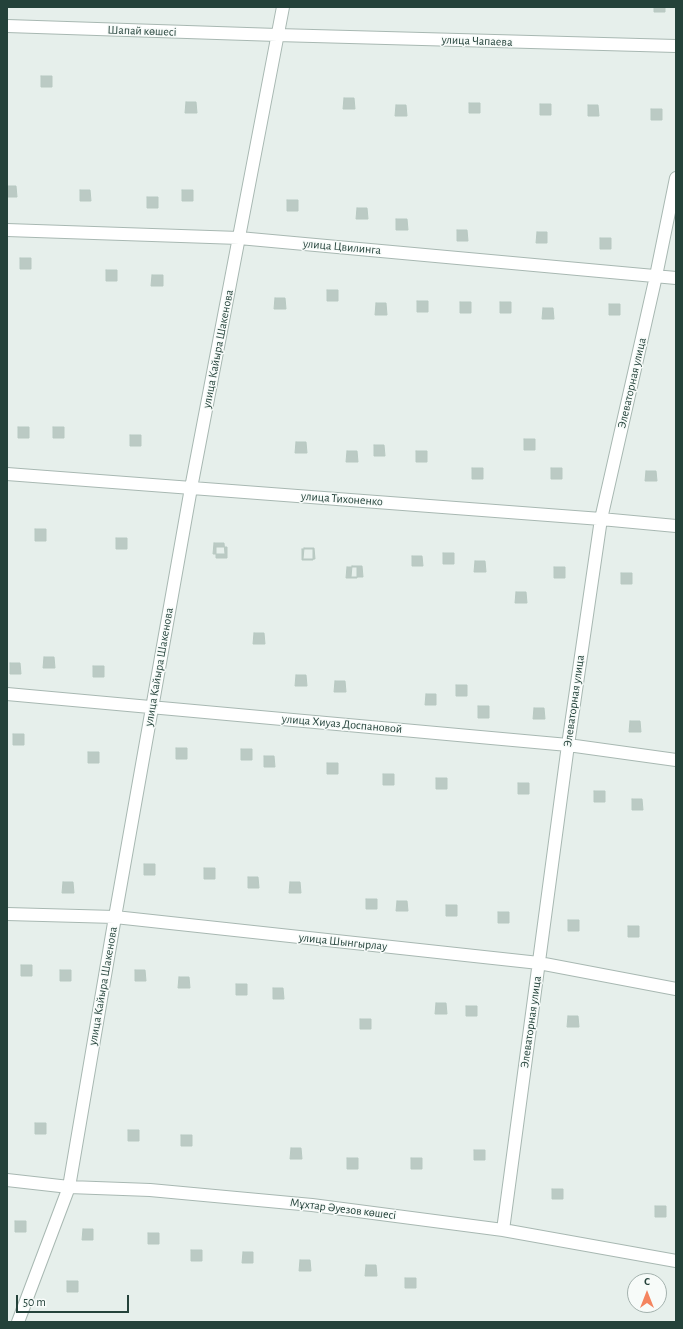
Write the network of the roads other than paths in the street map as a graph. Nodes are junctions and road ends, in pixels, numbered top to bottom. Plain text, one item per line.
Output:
1 (282, 7) edge
2 (7, 26) edge
3 (277, 35) junction
4 (676, 46) edge
5 (676, 178) edge
6 (7, 230) edge
7 (239, 238) junction
8 (656, 276) junction
9 (676, 278) edge
10 (7, 474) edge
11 (191, 488) junction
12 (602, 519) junction
13 (676, 526) edge
14 (7, 694) edge
15 (152, 706) junction
16 (568, 745) junction
17 (676, 760) edge
18 (7, 914) edge
19 (115, 917) junction
20 (539, 963) junction
21 (676, 989) edge
22 (7, 1180) edge
23 (69, 1187) junction
24 (503, 1230) junction
25 (676, 1261) edge
26 (18, 1322) edge

1 - 3 street, улица Кайыра Шакенова
2 - 3 street, Шапай көшесі
3 - 4 street, улица Чапаева
3 - 7 street, улица Кайыра Шакенова
5 - 8 street, Элеваторная улица
6 - 7 street, улица Цвилинга
7 - 8 street, улица Цвилинга
7 - 11 street, улица Кайыра Шакенова
8 - 9 street, улица Цвилинга
8 - 12 street, Элеваторная улица
10 - 11 street, улица Тихоненко
11 - 12 street, улица Тихоненко
11 - 15 street, улица Кайыра Шакенова
12 - 13 street, улица Тихоненко
12 - 16 street, Элеваторная улица
14 - 15 street, улица Хиуаз Доспановой
15 - 16 street, улица Хиуаз Доспановой
15 - 19 street, улица Кайыра Шакенова
16 - 17 street, улица Хиуаз Доспановой
16 - 20 street, Элеваторная улица
18 - 19 street, улица Шынгырлау
19 - 20 street, улица Шынгырлау
19 - 23 street, улица Кайыра Шакенова
20 - 21 street, улица Шынгырлау
20 - 24 street, Элеваторная улица
22 - 23 street, Мұхтар Әуезов көшесі
23 - 24 street, Мұхтар Әуезов көшесі
23 - 26 street, улица Кайыра Шакенова
24 - 25 street, Мұхтар Әуезов көшесі

